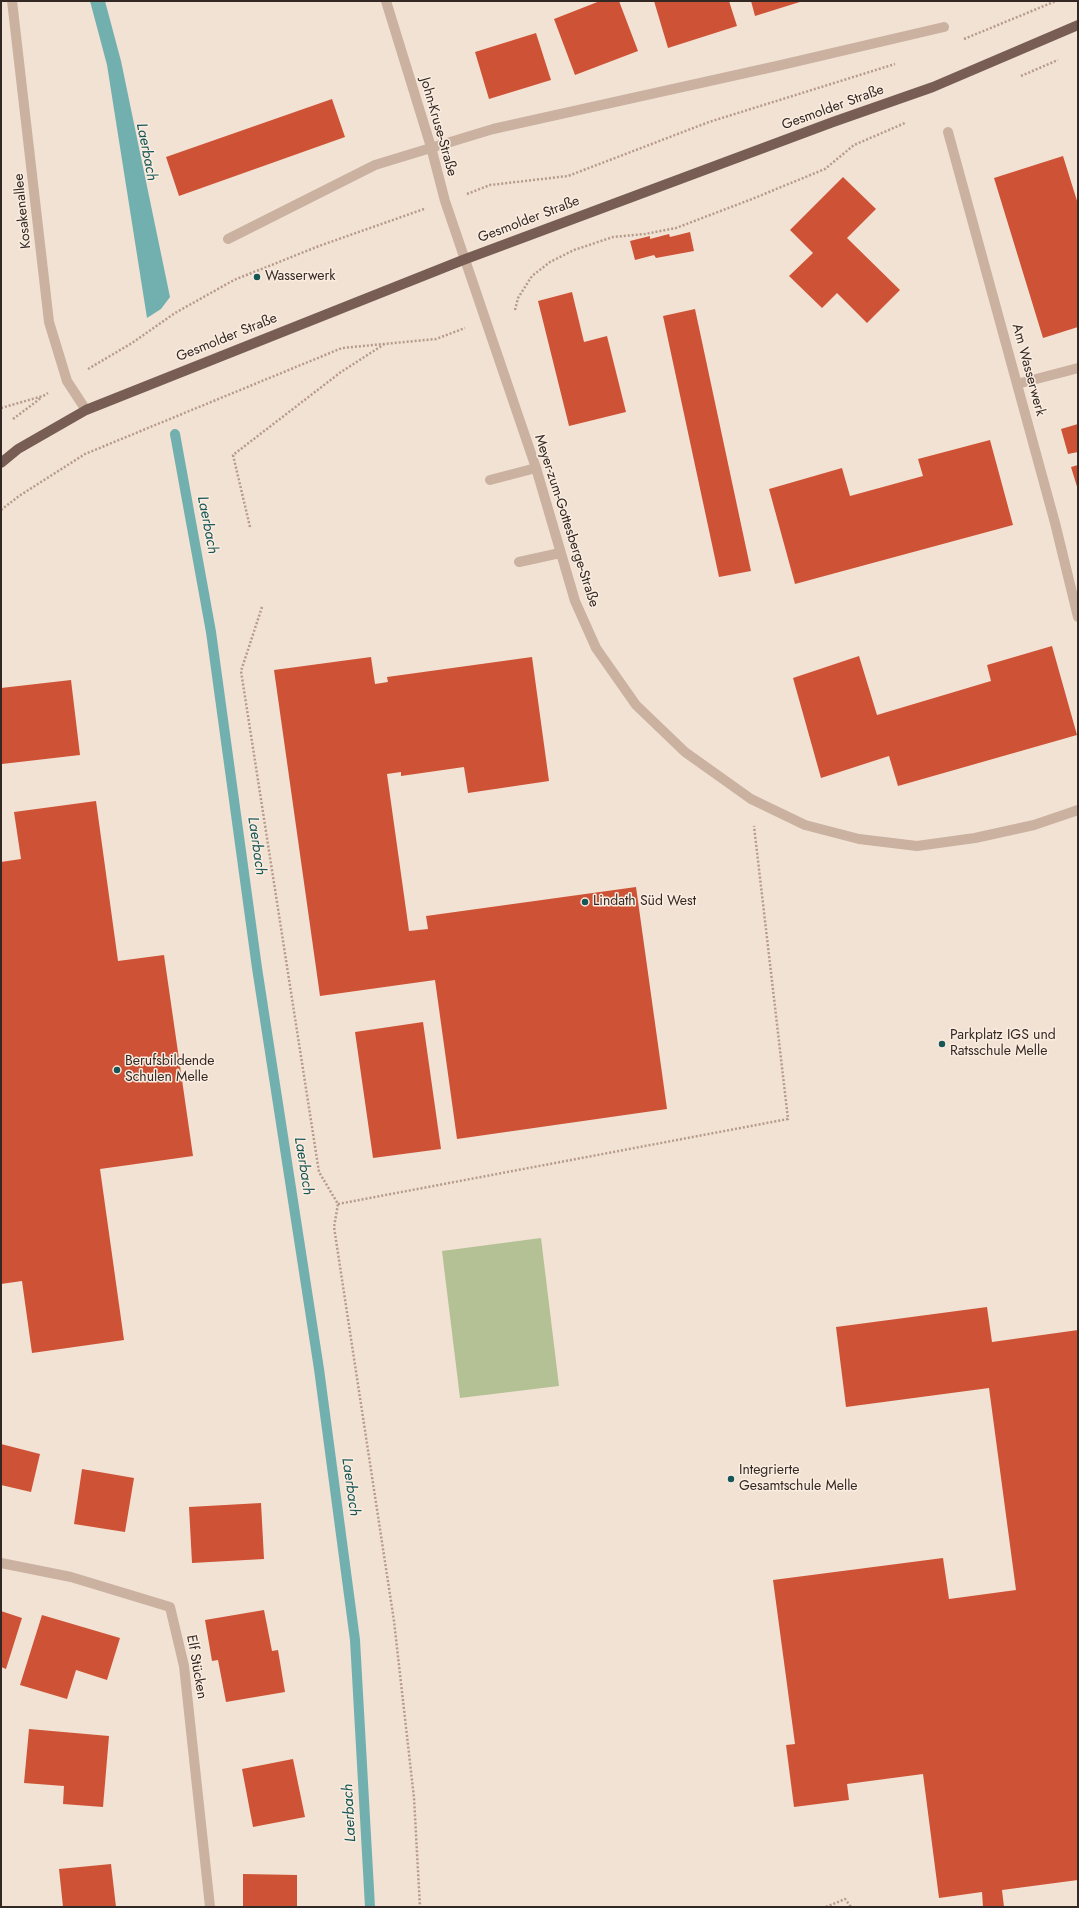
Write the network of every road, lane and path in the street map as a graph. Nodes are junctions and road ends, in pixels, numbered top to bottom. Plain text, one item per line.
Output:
1 (12, 1) edge
2 (386, 1) edge
3 (1056, 1) edge
4 (1078, 25) edge
5 (944, 26) dead end
6 (957, 42) dead end
7 (1064, 58) dead end
8 (898, 63) dead end
9 (1020, 76) dead end
10 (911, 120) dead end
11 (948, 132) dead end
12 (430, 147) junction
13 (445, 202) junction
14 (228, 239) dead end
15 (463, 260) junction
16 (515, 310) dead end
17 (484, 320) junction
18 (387, 342) junction
19 (1078, 368) edge
20 (67, 381) junction
21 (1017, 384) junction
22 (43, 396) junction
23 (1, 408) edge
24 (86, 410) junction
25 (13, 418) dead end
26 (1, 463) edge
27 (536, 468) junction
28 (490, 480) dead end
29 (1, 510) edge
30 (250, 527) dead end
31 (560, 552) junction
32 (519, 562) dead end
33 (262, 607) dead end
34 (1078, 617) edge
35 (751, 799) junction
36 (1078, 810) edge
37 (338, 1204) junction
38 (1, 1563) edge
39 (210, 1907) edge
40 (420, 1907) edge
41 (826, 1907) edge
42 (851, 1907) edge

1 - 20 street, Kosakenallee
2 - 12 street, John-Kruse-Straße
3 - 6 path
4 - 15 main road, Gesmolder Straße
5 - 12 street
7 - 9 path
8 - 13 path
10 - 16 path
11 - 21 street, Am Wasserwerk
12 - 13 street, John-Kruse-Straße
12 - 14 street
13 - 15 street, John-Kruse-Straße
13 - 20 path
15 - 17 street, Meyer-zum-Gottesberge-Straße
15 - 24 main road, Gesmolder Straße
17 - 18 path
17 - 27 street, Meyer-zum-Gottesberge-Straße
18 - 29 path
18 - 30 path
19 - 21 street
20 - 22 path
20 - 24 street, Kosakenallee
21 - 34 street, Am Wasserwerk
22 - 23 path
22 - 25 path
24 - 26 main road, Gesmolder Straße
27 - 28 street
27 - 31 street, Meyer-zum-Gottesberge-Straße
31 - 32 street
31 - 35 street, Meyer-zum-Gottesberge-Straße
33 - 37 path
35 - 36 street, Meyer-zum-Gottesberge-Straße
35 - 37 path
37 - 40 path
38 - 39 street, Elf Stücken
41 - 42 path

